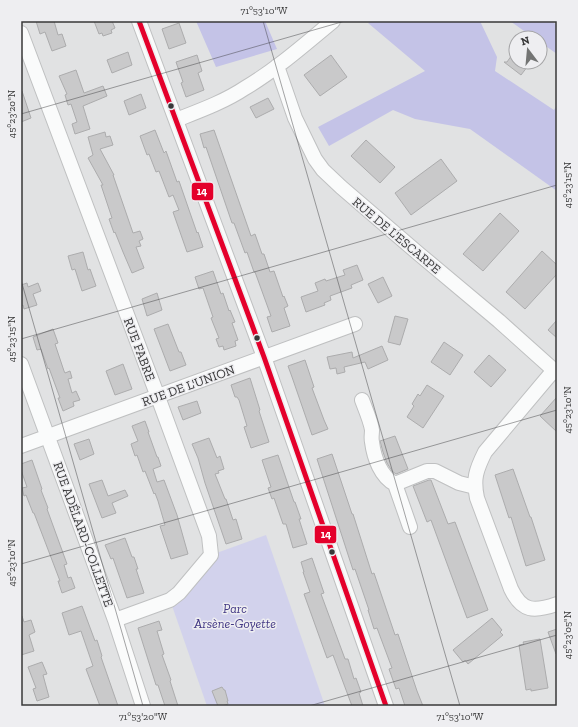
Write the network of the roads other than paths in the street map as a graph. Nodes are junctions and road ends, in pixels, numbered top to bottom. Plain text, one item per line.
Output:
1 (139, 21) edge
2 (334, 21) edge
3 (21, 32) edge
4 (277, 66) junction
5 (176, 120) junction
6 (355, 324) dead end
7 (264, 357) junction
8 (21, 364) edge
9 (556, 372) edge
10 (158, 397) junction
11 (362, 400) dead end
12 (48, 436) junction
13 (21, 446) edge
14 (395, 484) junction
15 (475, 487) junction
16 (410, 527) dead end
17 (557, 604) edge
18 (115, 620) junction
19 (143, 706) edge
20 (386, 706) edge

1 - 5 street
2 - 4 street
3 - 10 street, RUE FABRE
4 - 5 street
4 - 9 street, RUE DE L'ESCARPE
5 - 7 street
6 - 7 street, RUE DE L'UNION
7 - 10 street, RUE DE L'UNION
7 - 20 street
8 - 12 street, RUE ADÉLARD-COLLETTE
9 - 15 street
10 - 12 street, RUE DE L'UNION
10 - 18 street, RUE FABRE
11 - 14 street
12 - 13 street, RUE DE L'UNION
12 - 18 street, RUE ADÉLARD-COLLETTE
14 - 15 street
14 - 16 street
15 - 17 street
18 - 19 street, RUE ADÉLARD-COLLETTE

